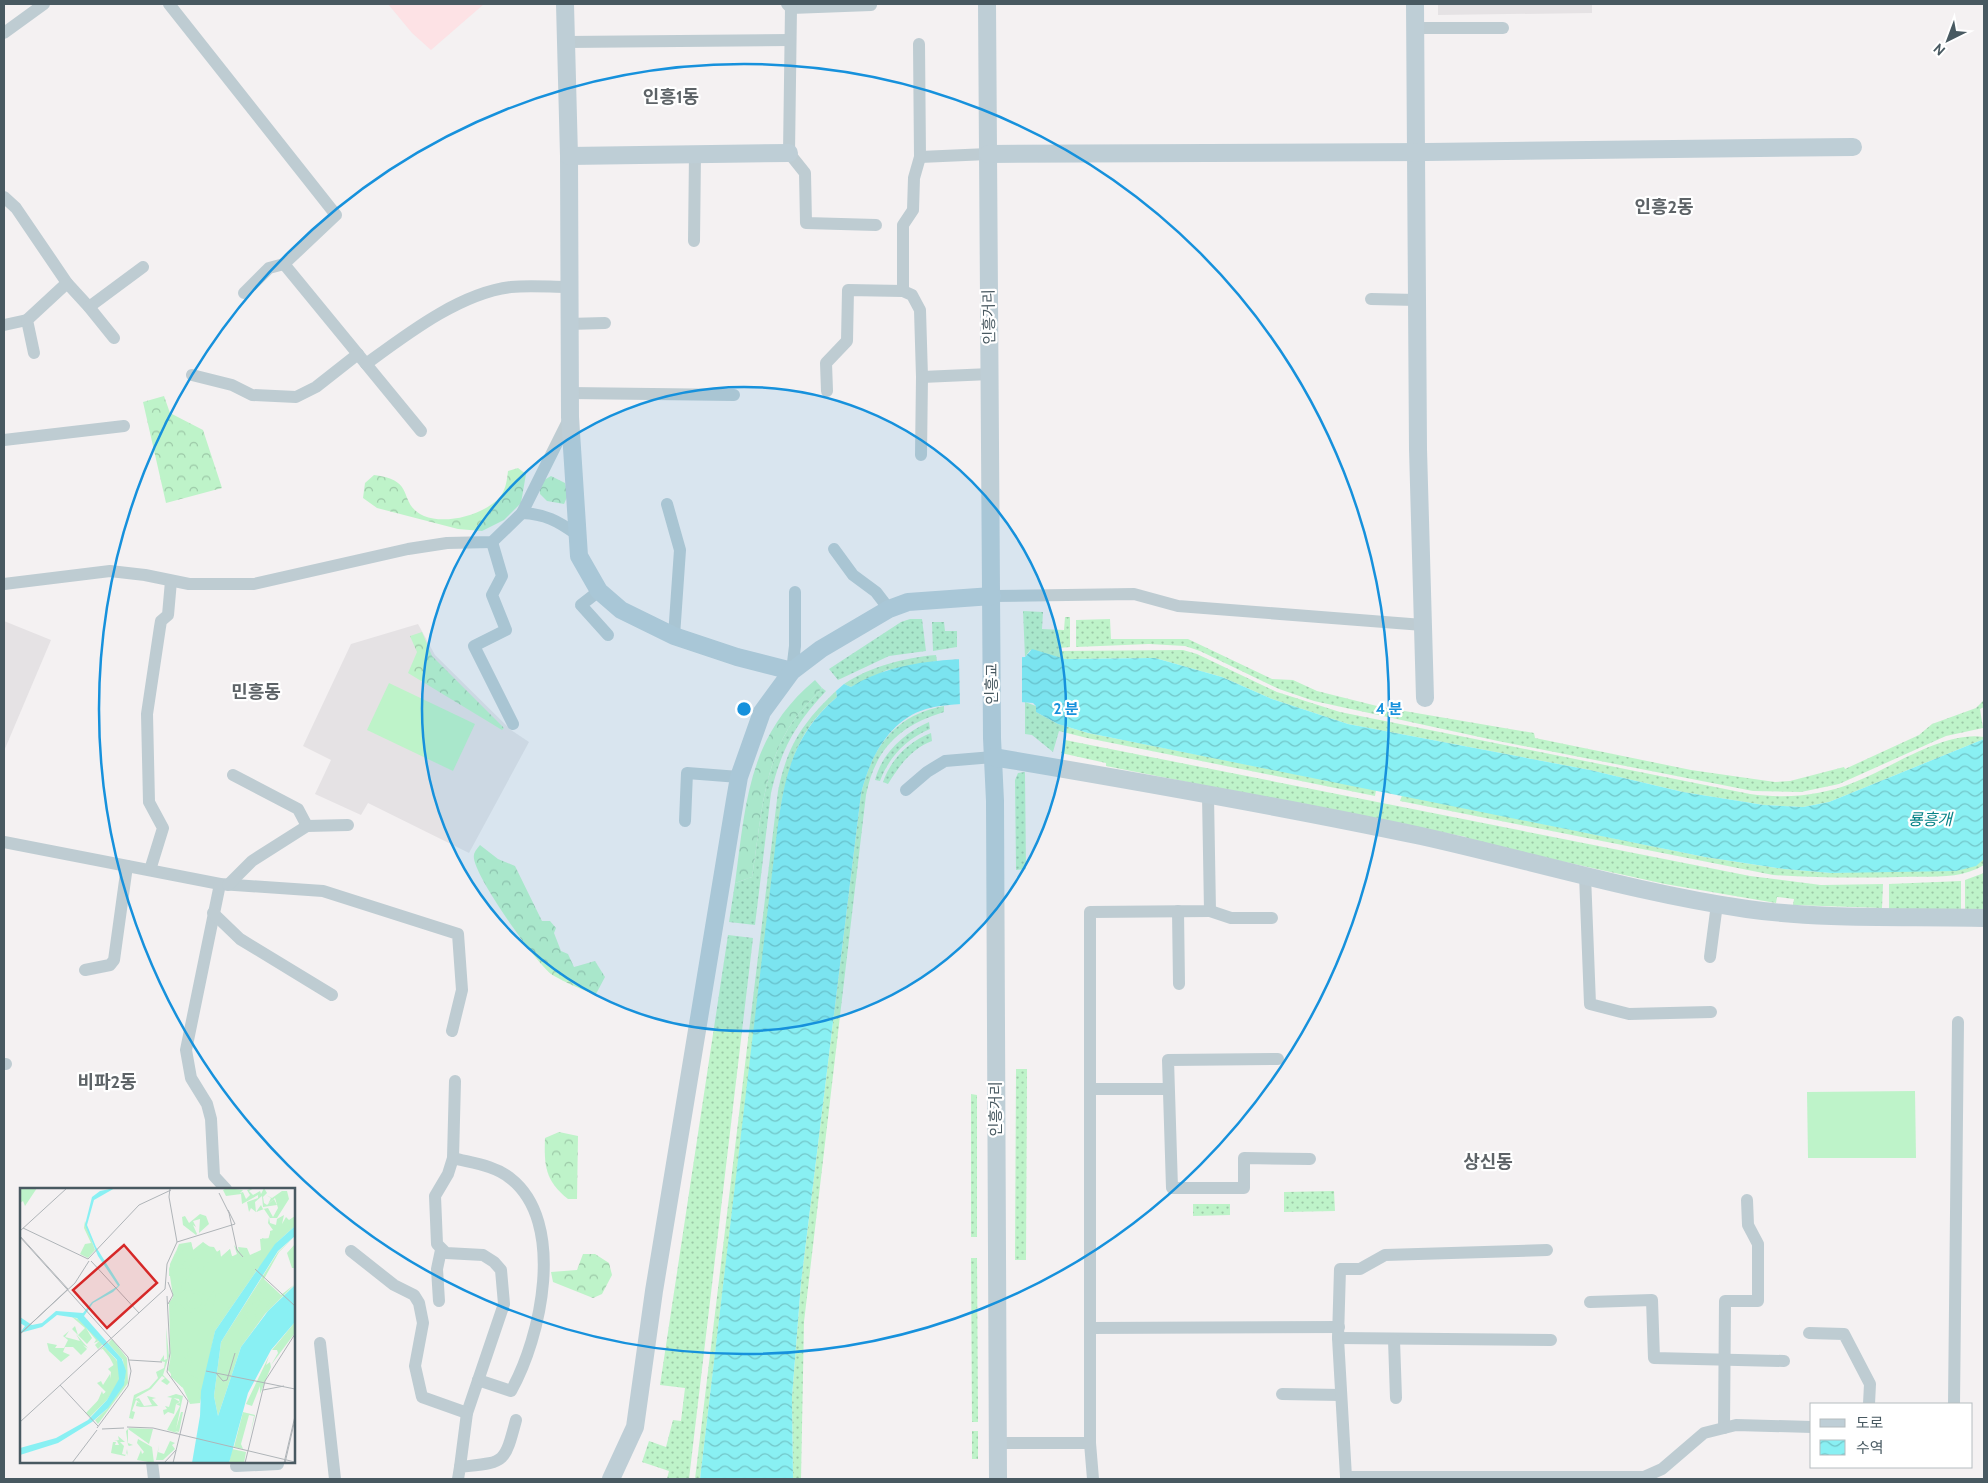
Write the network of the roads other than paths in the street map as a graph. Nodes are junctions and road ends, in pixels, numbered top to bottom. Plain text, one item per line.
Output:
1 (44, 4) edge
2 (169, 4) edge
3 (565, 4) edge
4 (987, 4) edge
5 (1415, 4) edge
6 (871, 5) edge
7 (789, 6) edge
8 (1414, 28) junction
9 (1504, 28) dead end
10 (4, 33) edge
11 (790, 40) junction
12 (566, 42) junction
13 (918, 44) dead end
14 (1853, 147) dead end
15 (695, 153) junction
16 (1416, 153) junction
17 (789, 154) junction
18 (988, 154) junction
19 (569, 156) junction
20 (920, 157) junction
21 (4, 197) edge
22 (876, 225) dead end
23 (694, 241) dead end
24 (284, 264) junction
25 (143, 267) dead end
26 (67, 283) junction
27 (569, 287) junction
28 (903, 291) junction
29 (244, 293) dead end
30 (1372, 299) dead end
31 (1417, 300) junction
32 (90, 306) junction
33 (28, 320) junction
34 (605, 323) dead end
35 (4, 324) edge
36 (568, 324) junction
37 (114, 338) dead end
38 (34, 352) dead end
39 (362, 359) junction
40 (990, 374) junction
41 (192, 375) dead end
42 (922, 377) junction
43 (827, 391) dead end
44 (570, 393) junction
45 (734, 395) dead end
46 (570, 417) junction
47 (124, 426) dead end
48 (421, 431) dead end
49 (4, 440) edge
50 (921, 455) dead end
51 (667, 504) dead end
52 (522, 513) junction
53 (576, 534) junction
54 (492, 542) junction
55 (834, 549) dead end
56 (171, 581) junction
57 (4, 584) edge
58 (600, 591) junction
59 (796, 592) dead end
60 (992, 596) junction
61 (889, 609) junction
62 (1423, 625) junction
63 (992, 630) joint
64 (608, 635) dead end
65 (674, 636) junction
66 (792, 671) junction
67 (1425, 698) dead end
68 (512, 724) dead end
69 (992, 738) joint
70 (993, 757) junction
71 (233, 775) dead end
72 (739, 777) junction
73 (906, 790) dead end
74 (1208, 796) junction
75 (685, 821) dead end
76 (348, 825) dead end
77 (307, 826) junction
78 (4, 842) edge
79 (127, 866) junction
80 (150, 870) junction
81 (1585, 875) junction
82 (224, 884) junction
83 (1717, 904) junction
84 (1178, 911) junction
85 (1210, 911) junction
86 (213, 912) junction
87 (1272, 918) dead end
88 (1984, 918) edge
89 (1710, 957) dead end
90 (85, 970) dead end
91 (1179, 984) dead end
92 (332, 995) dead end
93 (1711, 1012) dead end
94 (1958, 1022) dead end
95 (452, 1031) dead end
96 (1278, 1059) dead end
97 (455, 1082) dead end
98 (1090, 1089) junction
99 (1167, 1089) junction
100 (453, 1158) junction
101 (1310, 1159) dead end
102 (225, 1188) edge
103 (1747, 1200) dead end
104 (441, 1250) junction
105 (1547, 1250) dead end
106 (351, 1251) dead end
107 (439, 1301) dead end
108 (1590, 1302) dead end
109 (1090, 1328) junction
110 (1338, 1333) junction
111 (1809, 1333) dead end
112 (1394, 1340) junction
113 (1551, 1340) dead end
114 (320, 1343) dead end
115 (1726, 1359) junction
116 (1784, 1362) dead end
117 (478, 1380) junction
118 (1282, 1394) dead end
119 (1341, 1395) junction
120 (1396, 1398) dead end
121 (1869, 1403) edge
122 (1954, 1403) edge
123 (467, 1413) junction
124 (516, 1420) dead end
125 (1810, 1426) edge
126 (1724, 1428) junction
127 (997, 1444) junction
128 (1090, 1444) junction
129 (152, 1463) edge
130 (236, 1464) edge
131 (278, 1464) dead end
132 (459, 1473) edge
133 (1346, 1478) edge
134 (154, 1479) edge
135 (237, 1479) edge
136 (335, 1479) edge
137 (611, 1479) edge
138 (998, 1479) edge
139 (1093, 1479) edge

1 - 10 street
2 - 24 street
3 - 12 street
4 - 18 street, 인흥거리
5 - 8 street
6 - 7 street
7 - 11 street
8 - 9 street
8 - 16 street
11 - 12 street
11 - 17 street
12 - 19 street
13 - 20 street
14 - 16 street
15 - 17 street
15 - 19 street
15 - 23 street
16 - 18 street
16 - 31 street
17 - 22 street
18 - 20 street
18 - 40 street, 인흥거리
19 - 27 street
20 - 28 street
21 - 26 street
24 - 29 street
24 - 39 street
25 - 32 street
26 - 32 street
26 - 33 street
27 - 36 street
27 - 39 street
28 - 42 street
28 - 43 street
30 - 31 street
31 - 62 street
32 - 37 street
33 - 35 street
33 - 38 street
34 - 36 street
36 - 44 street
39 - 41 street
39 - 48 street
40 - 42 street
40 - 60 street, 인흥거리
42 - 50 street
44 - 45 street
44 - 46 street
46 - 52 street
46 - 53 street
47 - 49 street
51 - 65 street
52 - 53 street
52 - 54 street
53 - 58 street
54 - 56 street
54 - 68 street
55 - 61 street
56 - 57 street
56 - 80 street
58 - 64 street
58 - 65 street
59 - 66 street
60 - 61 street
60 - 62 street
60 - 63 street, 인흥거리
61 - 66 street
62 - 67 street
63 - 69 street, 인흥교
65 - 66 street
66 - 72 street
69 - 70 street, 인흥거리
70 - 73 street
70 - 74 street
70 - 127 street, 인흥거리
71 - 77 street
72 - 75 street
72 - 137 street
74 - 81 street
74 - 85 street
76 - 77 street
77 - 82 street
78 - 79 street
79 - 80 street
79 - 90 street
80 - 82 street
81 - 83 street
81 - 93 street
82 - 86 street
82 - 95 street
83 - 88 street
83 - 89 street
84 - 85 street
84 - 91 street
84 - 98 street
85 - 87 street
86 - 92 street
86 - 102 street
94 - 122 street
96 - 99 street
97 - 100 street
98 - 99 street
98 - 109 street
99 - 101 street
100 - 104 street
100 - 117 street
103 - 115 street
104 - 107 street
104 - 117 street
105 - 110 street
106 - 123 street
108 - 115 street
109 - 110 street
109 - 128 street
110 - 112 street
110 - 119 street
111 - 121 street
112 - 113 street
112 - 120 street
114 - 136 street
115 - 116 street
115 - 126 street
117 - 123 street
118 - 119 street
119 - 133 street
123 - 132 street
124 - 132 street
125 - 126 street
126 - 133 street
127 - 128 street
127 - 138 street, 인흥거리
128 - 139 street
129 - 134 street
130 - 131 street
130 - 135 street

